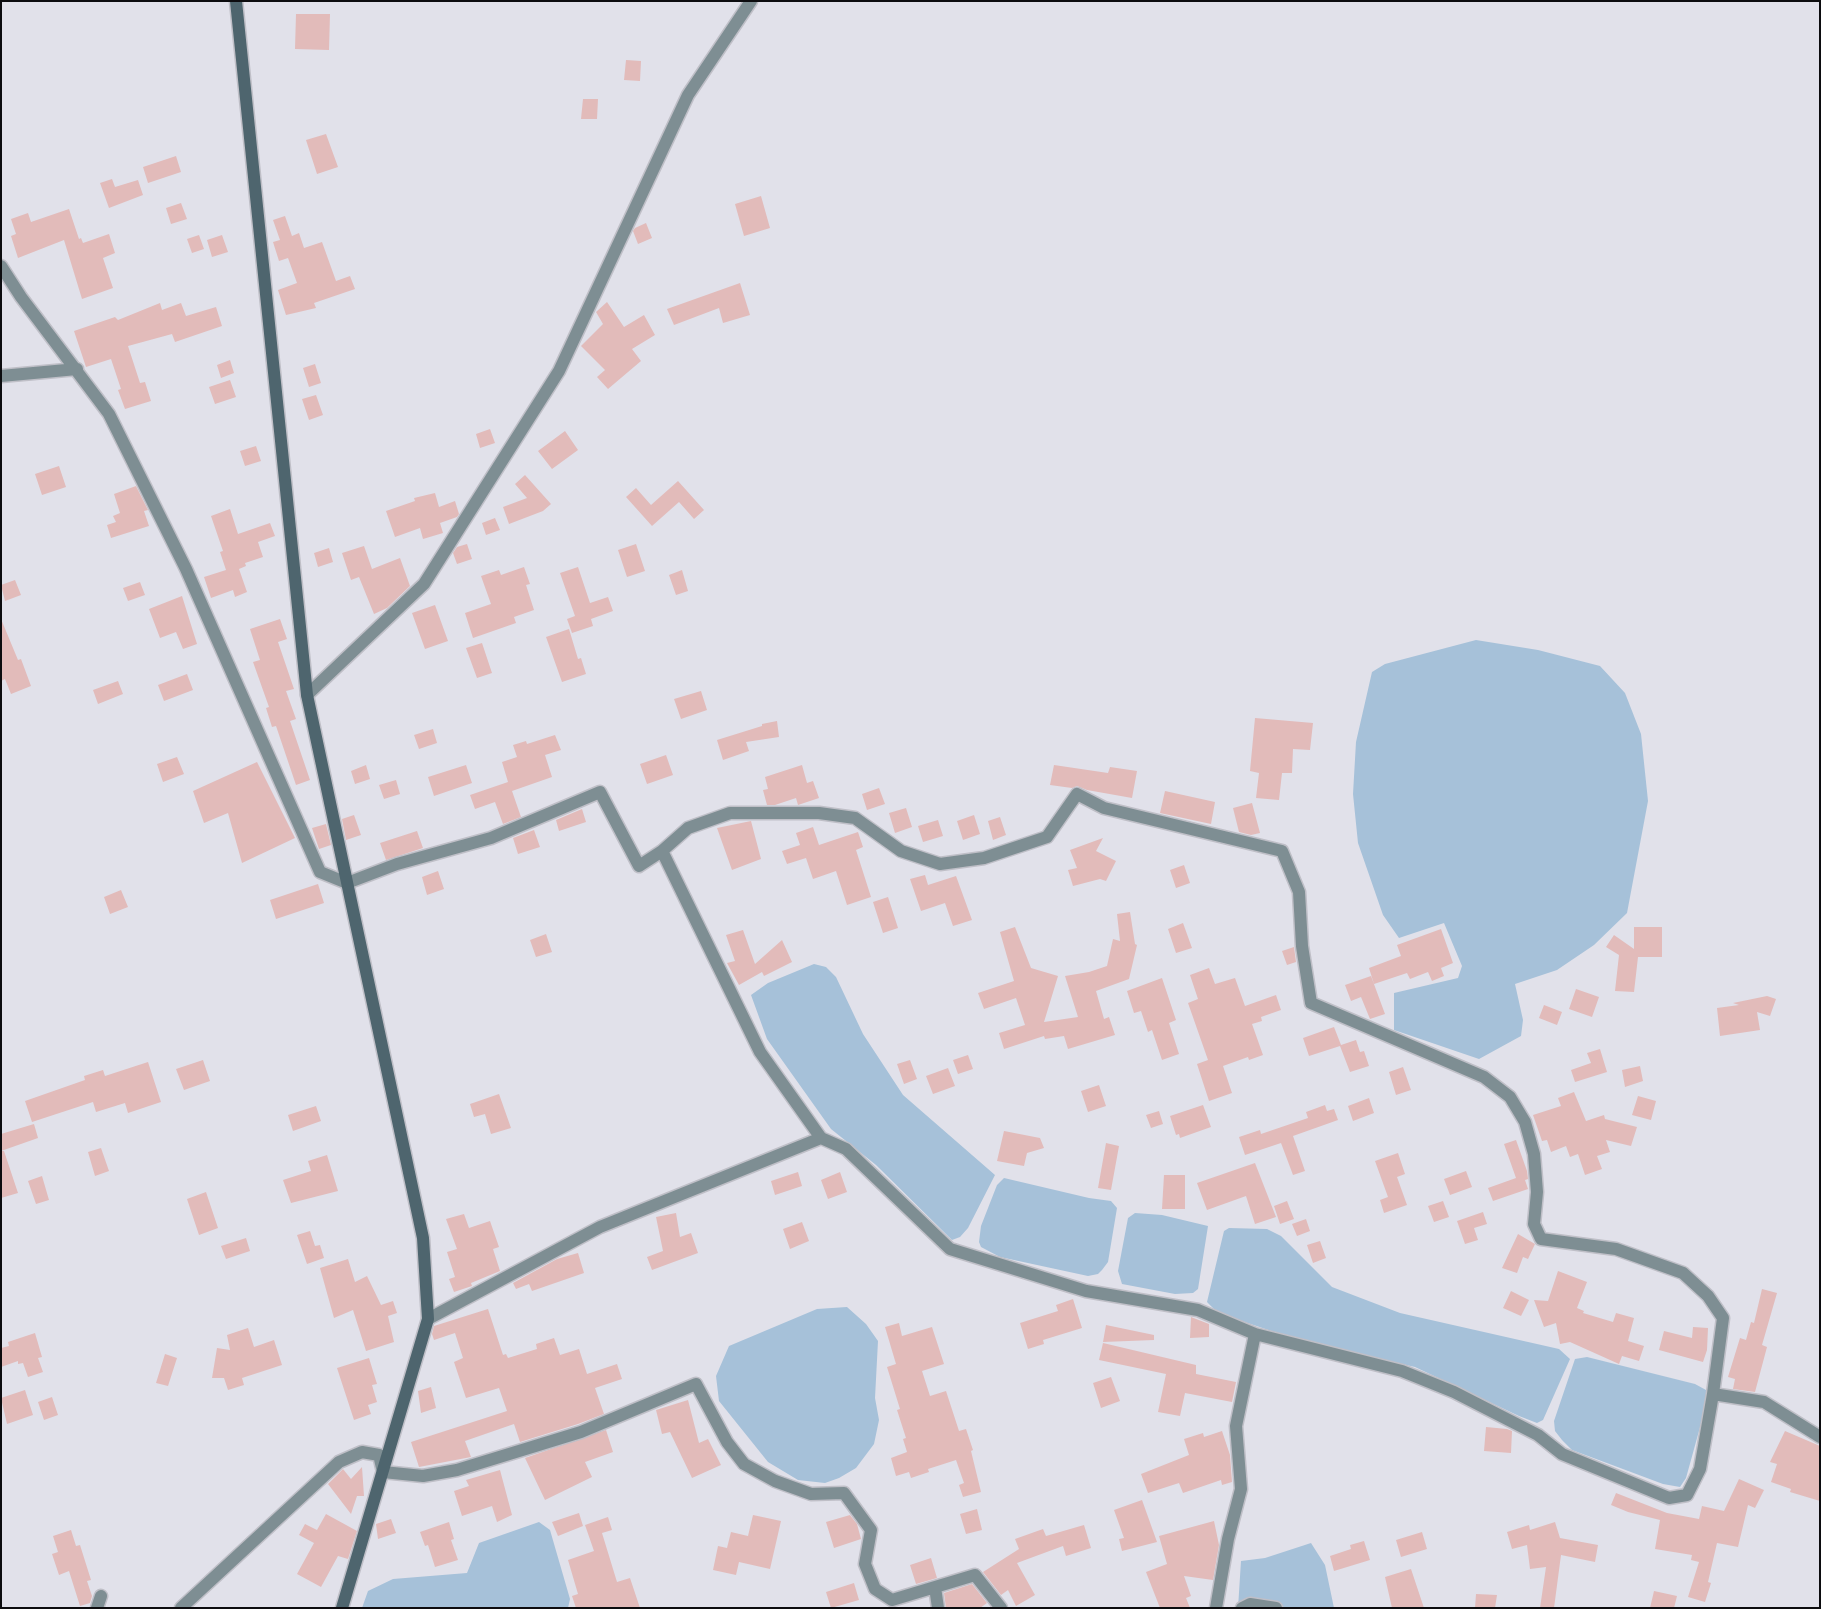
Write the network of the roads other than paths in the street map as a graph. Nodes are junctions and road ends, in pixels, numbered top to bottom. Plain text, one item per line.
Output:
1 (236, 1) edge
2 (751, 1) edge
3 (1, 266) edge
4 (77, 368) junction
5 (1, 376) edge
6 (307, 695) junction
7 (662, 851) junction
8 (347, 883) junction
9 (821, 1138) junction
10 (428, 1319) junction
11 (1255, 1334) junction
12 (1713, 1394) junction
13 (1820, 1437) edge
14 (383, 1472) junction
15 (935, 1587) junction
16 (180, 1608) edge
17 (342, 1608) edge
18 (938, 1608) edge
19 (1001, 1608) edge
20 (1216, 1608) edge
21 (1242, 1608) edge
22 (1276, 1608) edge

1 - 6 main road
2 - 6 street
3 - 4 street
4 - 5 street
4 - 8 street
6 - 8 main road
7 - 8 street
7 - 9 street
7 - 12 street
8 - 10 main road
9 - 10 street
9 - 11 street
10 - 14 main road
11 - 12 street
11 - 20 street
12 - 13 street
14 - 15 street
14 - 16 street
14 - 17 main road
15 - 18 street
15 - 19 street
21 - 22 street

